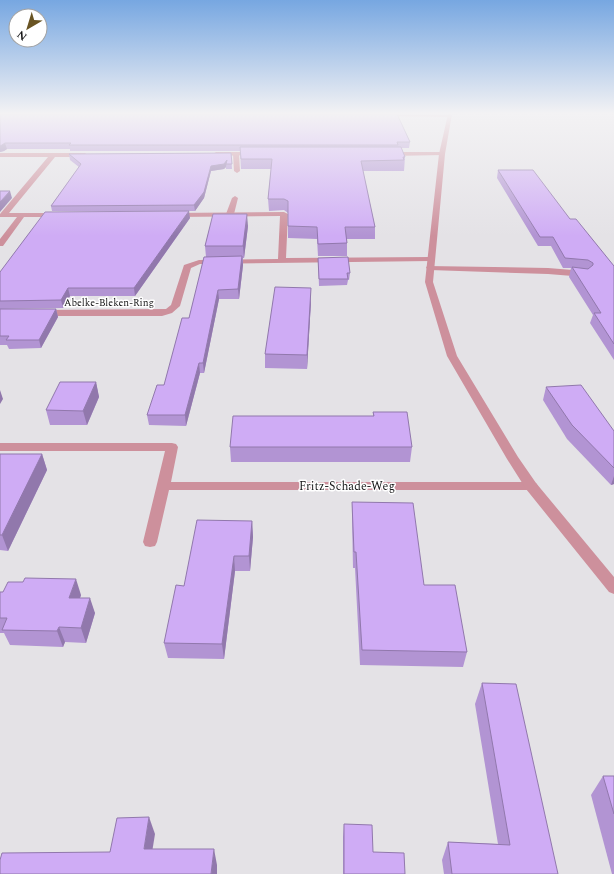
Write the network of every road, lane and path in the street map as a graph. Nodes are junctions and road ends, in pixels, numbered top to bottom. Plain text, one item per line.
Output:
1 (236, 154) edge
2 (442, 154) edge
3 (0, 155) edge
4 (53, 155) junction
5 (93, 155) edge
6 (237, 171) dead end
7 (235, 198) dead end
8 (230, 214) junction
9 (22, 215) junction
10 (69, 215) edge
11 (170, 215) edge
12 (1, 216) edge
13 (0, 244) edge
14 (282, 261) junction
15 (431, 264) junction
16 (585, 274) edge
17 (31, 313) edge
18 (0, 447) edge
19 (163, 486) junction
20 (531, 486) junction
21 (150, 542) dead end
22 (614, 588) edge

1 - 6 street
2 - 15 street
3 - 4 street
4 - 5 street
4 - 12 street
7 - 8 street
8 - 11 street
8 - 14 street
9 - 10 street
9 - 12 street
9 - 13 street
14 - 15 street, Abelke-Bleken-Ring
14 - 17 street, Abelke-Bleken-Ring
15 - 16 street, Abelke-Bleken-Ring
15 - 20 street
18 - 19 street
19 - 20 street, Fritz-Schade-Weg
19 - 21 street
20 - 22 street

